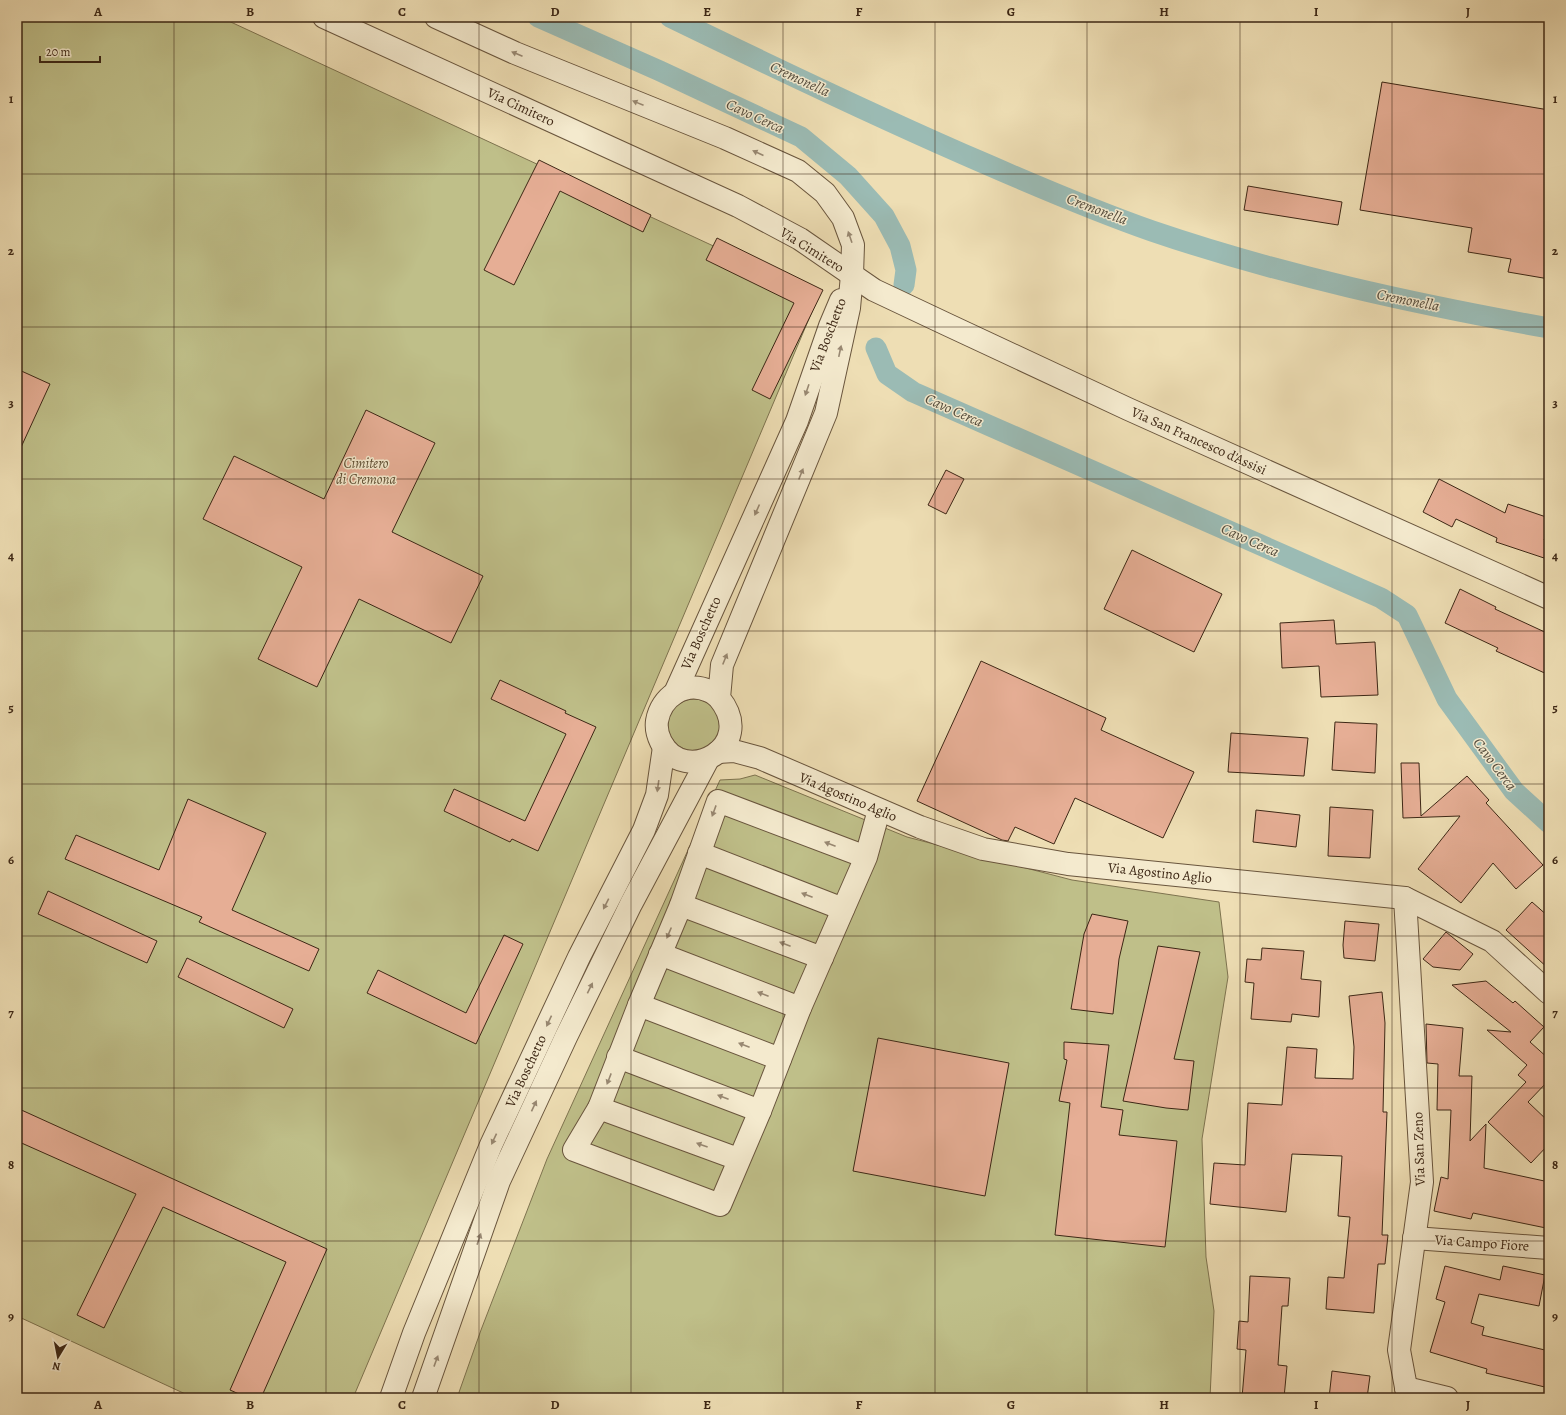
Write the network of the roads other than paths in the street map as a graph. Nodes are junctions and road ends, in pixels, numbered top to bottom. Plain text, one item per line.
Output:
1 (324, 17) edge
2 (436, 17) edge
3 (852, 276) junction
4 (1549, 598) edge
5 (675, 693) junction
6 (724, 707) junction
7 (664, 747) junction
8 (713, 755) junction
9 (760, 758) junction
10 (879, 810) junction
11 (698, 853) junction
12 (866, 857) junction
13 (1405, 898) junction
14 (681, 905) junction
15 (843, 909) junction
16 (660, 954) junction
17 (822, 958) junction
18 (1549, 993) edge
19 (639, 1005) junction
20 (800, 1008) junction
21 (618, 1057) junction
22 (780, 1059) junction
23 (598, 1108) junction
24 (760, 1111) junction
25 (738, 1159) junction
26 (1414, 1238) junction
27 (1549, 1248) edge
28 (1407, 1393) edge
29 (391, 1398) edge
30 (423, 1398) edge
31 (1447, 1398) edge

1 - 3 street, Via Cimitero
3 -> 2 street, Via Cimitero
3 - 4 street, Via San Francesco d'Assisi
3 -> 5 street, Via Boschetto
6 -> 3 street, Via Boschetto
5 - 6 street, Via Boschetto
5 - 7 street, Via Boschetto
6 - 8 street, Via Boschetto
6 - 9 street, Via Agostino Aglio
7 - 8 street
7 -> 29 street, Via Boschetto
8 - 9 street, Via Agostino Aglio
30 -> 8 street, Via Boschetto
9 - 10 street, Via Agostino Aglio
10 - 12 street
10 - 13 street, Via Agostino Aglio
12 -> 11 street
11 - 14 street
15 -> 11 street
12 - 15 street
13 - 18 street, Via Agostino Aglio
13 - 26 street, Via San Zeno
14 -> 16 street
17 -> 14 street
15 - 17 street
16 - 19 street
20 -> 16 street
17 - 20 street
19 - 21 street
22 -> 19 street
20 - 22 street
21 -> 23 street
24 -> 21 street
22 - 24 street
25 -> 23 street
23 - 25 street
24 - 25 street
26 - 27 street, Via Campo Fiore
26 - 28 street, Via San Zeno
28 - 31 street

